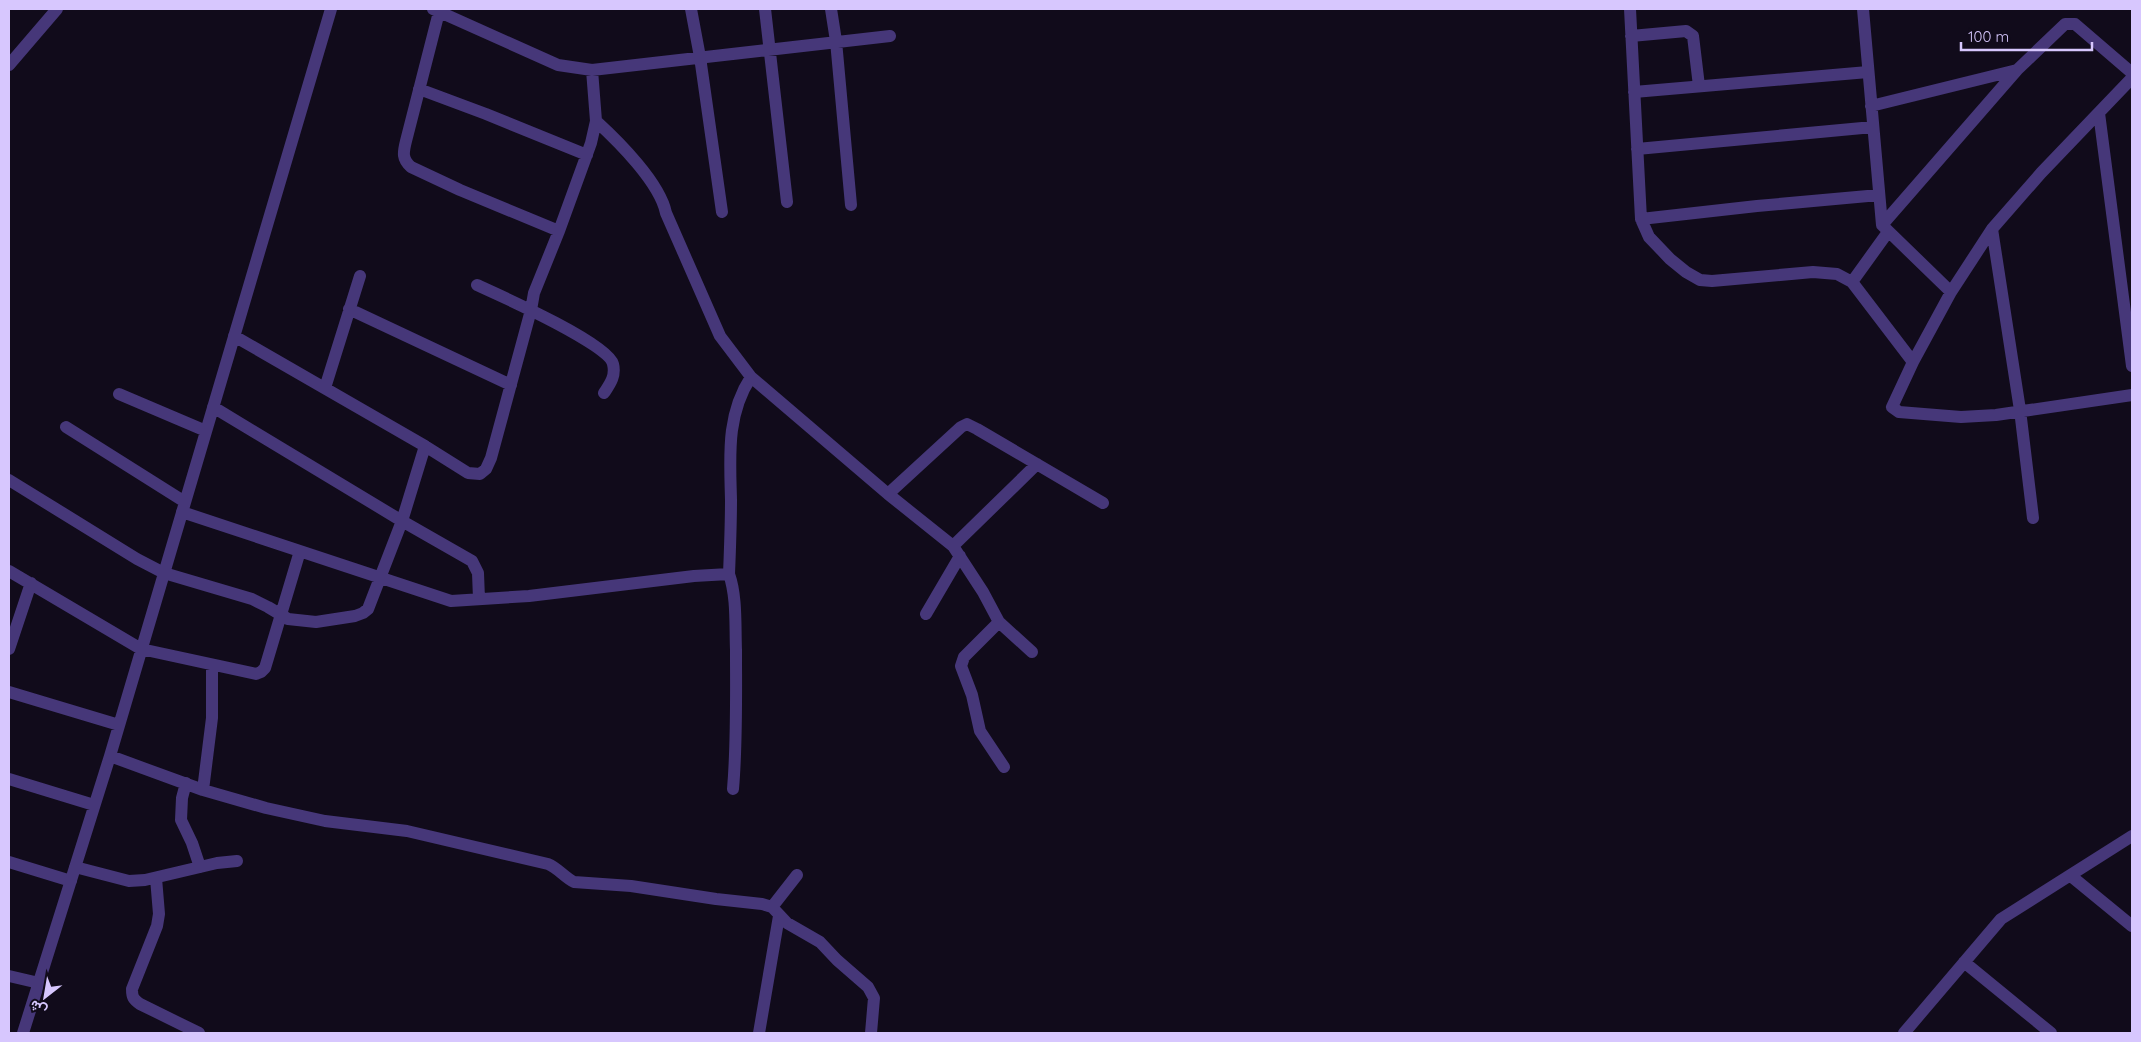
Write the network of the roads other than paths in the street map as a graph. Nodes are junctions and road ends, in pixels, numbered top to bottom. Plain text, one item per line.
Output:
1 (57, 9) edge
2 (331, 9) edge
3 (691, 9) edge
4 (765, 9) edge
5 (831, 9) edge
6 (1630, 9) edge
7 (1863, 9) edge
8 (436, 10) edge
9 (890, 36) dead end
10 (1631, 36) junction
11 (836, 41) junction
12 (770, 49) junction
13 (700, 57) junction
14 (9, 64) edge
15 (592, 70) junction
16 (2017, 70) junction
17 (1868, 72) junction
18 (2132, 73) edge
19 (2132, 78) edge
20 (1699, 86) junction
21 (419, 89) junction
22 (1634, 92) junction
23 (1871, 106) junction
24 (2099, 113) junction
25 (596, 120) junction
26 (1873, 127) junction
27 (1637, 149) junction
28 (587, 155) junction
29 (1879, 195) junction
30 (787, 202) dead end
31 (850, 205) dead end
32 (722, 212) dead end
33 (1641, 219) junction
34 (1885, 228) junction
35 (1992, 229) junction
36 (559, 231) junction
37 (360, 276) dead end
38 (1852, 282) junction
39 (477, 285) dead end
40 (1951, 292) junction
41 (349, 309) junction
42 (531, 310) junction
43 (234, 336) junction
44 (1913, 362) junction
45 (2132, 366) edge
46 (751, 377) junction
47 (511, 385) junction
48 (325, 388) junction
49 (604, 393) dead end
50 (119, 394) dead end
51 (2132, 395) edge
52 (213, 407) junction
53 (2020, 410) junction
54 (66, 427) dead end
55 (206, 431) junction
56 (425, 446) junction
57 (1037, 464) junction
58 (9, 480) edge
59 (888, 494) junction
60 (1103, 503) dead end
61 (184, 507) junction
62 (2033, 518) dead end
63 (402, 521) junction
64 (300, 551) junction
65 (956, 551) junction
66 (9, 571) edge
67 (164, 572) junction
68 (729, 574) junction
69 (381, 578) junction
70 (31, 583) junction
71 (479, 599) junction
72 (280, 614) junction
73 (926, 614) dead end
74 (999, 622) junction
75 (9, 649) edge
76 (141, 649) junction
77 (1032, 652) dead end
78 (212, 666) junction
79 (9, 692) edge
80 (119, 724) junction
81 (110, 756) junction
82 (1004, 767) dead end
83 (9, 779) edge
84 (186, 783) junction
85 (734, 789) dead end
86 (203, 790) junction
87 (94, 805) junction
88 (2132, 836) edge
89 (237, 861) dead end
90 (9, 862) edge
91 (75, 867) junction
92 (200, 867) junction
93 (797, 875) dead end
94 (2072, 876) junction
95 (156, 878) junction
96 (71, 881) junction
97 (776, 911) junction
98 (2132, 926) edge
99 (1964, 962) junction
100 (9, 976) edge
101 (39, 983) junction
102 (24, 1033) edge
103 (199, 1033) edge
104 (759, 1033) edge
105 (871, 1033) edge
106 (1904, 1033) edge
107 (2051, 1033) edge

1 - 14 street
2 - 43 street
3 - 13 street
4 - 12 street
5 - 11 street
6 - 10 street
7 - 17 street
8 - 15 street
8 - 21 street
9 - 11 street
10 - 20 street
10 - 22 street
11 - 12 street
11 - 31 street
12 - 13 street
12 - 30 street
13 - 15 street
13 - 32 street
15 - 25 street
16 - 18 street
16 - 23 street
16 - 34 street
17 - 20 street
17 - 23 street
19 - 24 street
20 - 22 street
21 - 28 street
21 - 36 street
22 - 27 street
23 - 26 street
24 - 35 street
24 - 45 street
25 - 28 street
25 - 46 street
26 - 27 street
26 - 29 street
27 - 33 street
28 - 36 street
29 - 33 street
29 - 34 street
33 - 38 street
34 - 38 street
34 - 40 street
35 - 40 street
35 - 53 street
36 - 42 street
37 - 41 street
38 - 44 street
39 - 42 street
40 - 44 street
41 - 47 street
41 - 48 street
42 - 47 street
42 - 49 street
43 - 48 street
43 - 52 street
44 - 53 street
46 - 59 street
46 - 68 street
47 - 56 street
48 - 56 street
50 - 55 street
51 - 53 street
52 - 55 street
52 - 63 street
53 - 62 street
54 - 61 street
55 - 61 street
56 - 63 street
57 - 59 street
57 - 60 street
57 - 65 street
58 - 67 street
59 - 65 street
61 - 64 street
61 - 67 street
63 - 69 street
63 - 71 street
64 - 69 street
64 - 72 street
65 - 73 street
65 - 74 street
66 - 70 street
67 - 72 street
67 - 76 street
68 - 71 street
68 - 85 street
69 - 71 street
69 - 72 street
70 - 75 street
70 - 76 street
72 - 78 street
74 - 77 street
74 - 82 street
76 - 78 street
76 - 80 street
78 - 86 street
79 - 80 street
80 - 81 street
81 - 84 street
81 - 87 street
83 - 87 street
84 - 86 street
84 - 92 street
86 - 97 street
87 - 91 street
88 - 94 street
89 - 92 street
90 - 96 street
91 - 95 street
91 - 96 street
92 - 95 street
93 - 97 street
94 - 98 street
94 - 99 street
95 - 103 street
96 - 101 street
97 - 104 street
97 - 105 street
99 - 106 street
99 - 107 street
100 - 101 street
101 - 102 street

